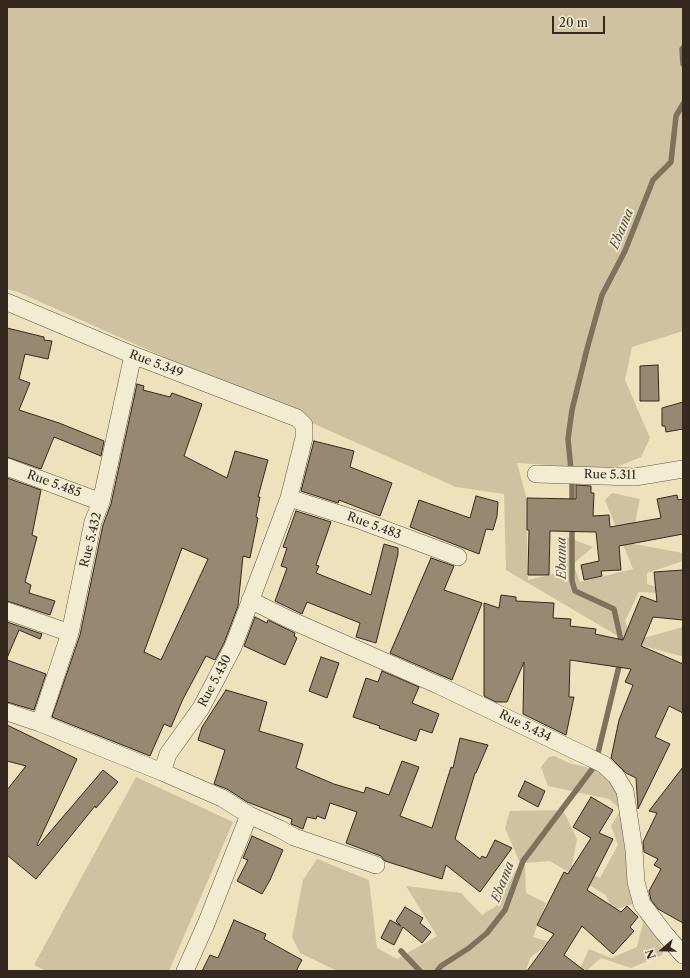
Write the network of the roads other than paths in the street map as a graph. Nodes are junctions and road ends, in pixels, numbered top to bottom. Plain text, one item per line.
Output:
1 (7, 302) edge
2 (133, 355) junction
3 (304, 425) joint
4 (7, 467) edge
5 (683, 469) edge
6 (536, 474) dead end
7 (289, 498) junction
8 (101, 502) junction
9 (458, 557) dead end
10 (250, 600) junction
11 (7, 611) edge
12 (70, 633) junction
13 (7, 712) edge
14 (40, 723) junction
15 (162, 772) junction
16 (249, 815) junction
17 (376, 865) dead end
18 (683, 955) edge
19 (185, 971) edge

1 - 2 street, Rue 5.349
2 - 3 street, Rue 5.349
2 - 8 street, Rue 5.432
3 - 7 street, Rue 5.430
4 - 8 street, Rue 5.485
5 - 6 street, Rue 5.311
7 - 9 street, Rue 5.483
7 - 10 street, Rue 5.430
8 - 12 street, Rue 5.432
10 - 15 street, Rue 5.430
10 - 18 street, Rue 5.434
11 - 12 street
12 - 14 street, Rue 5.432
13 - 14 street
14 - 15 street
15 - 16 street
16 - 17 street
16 - 19 street

